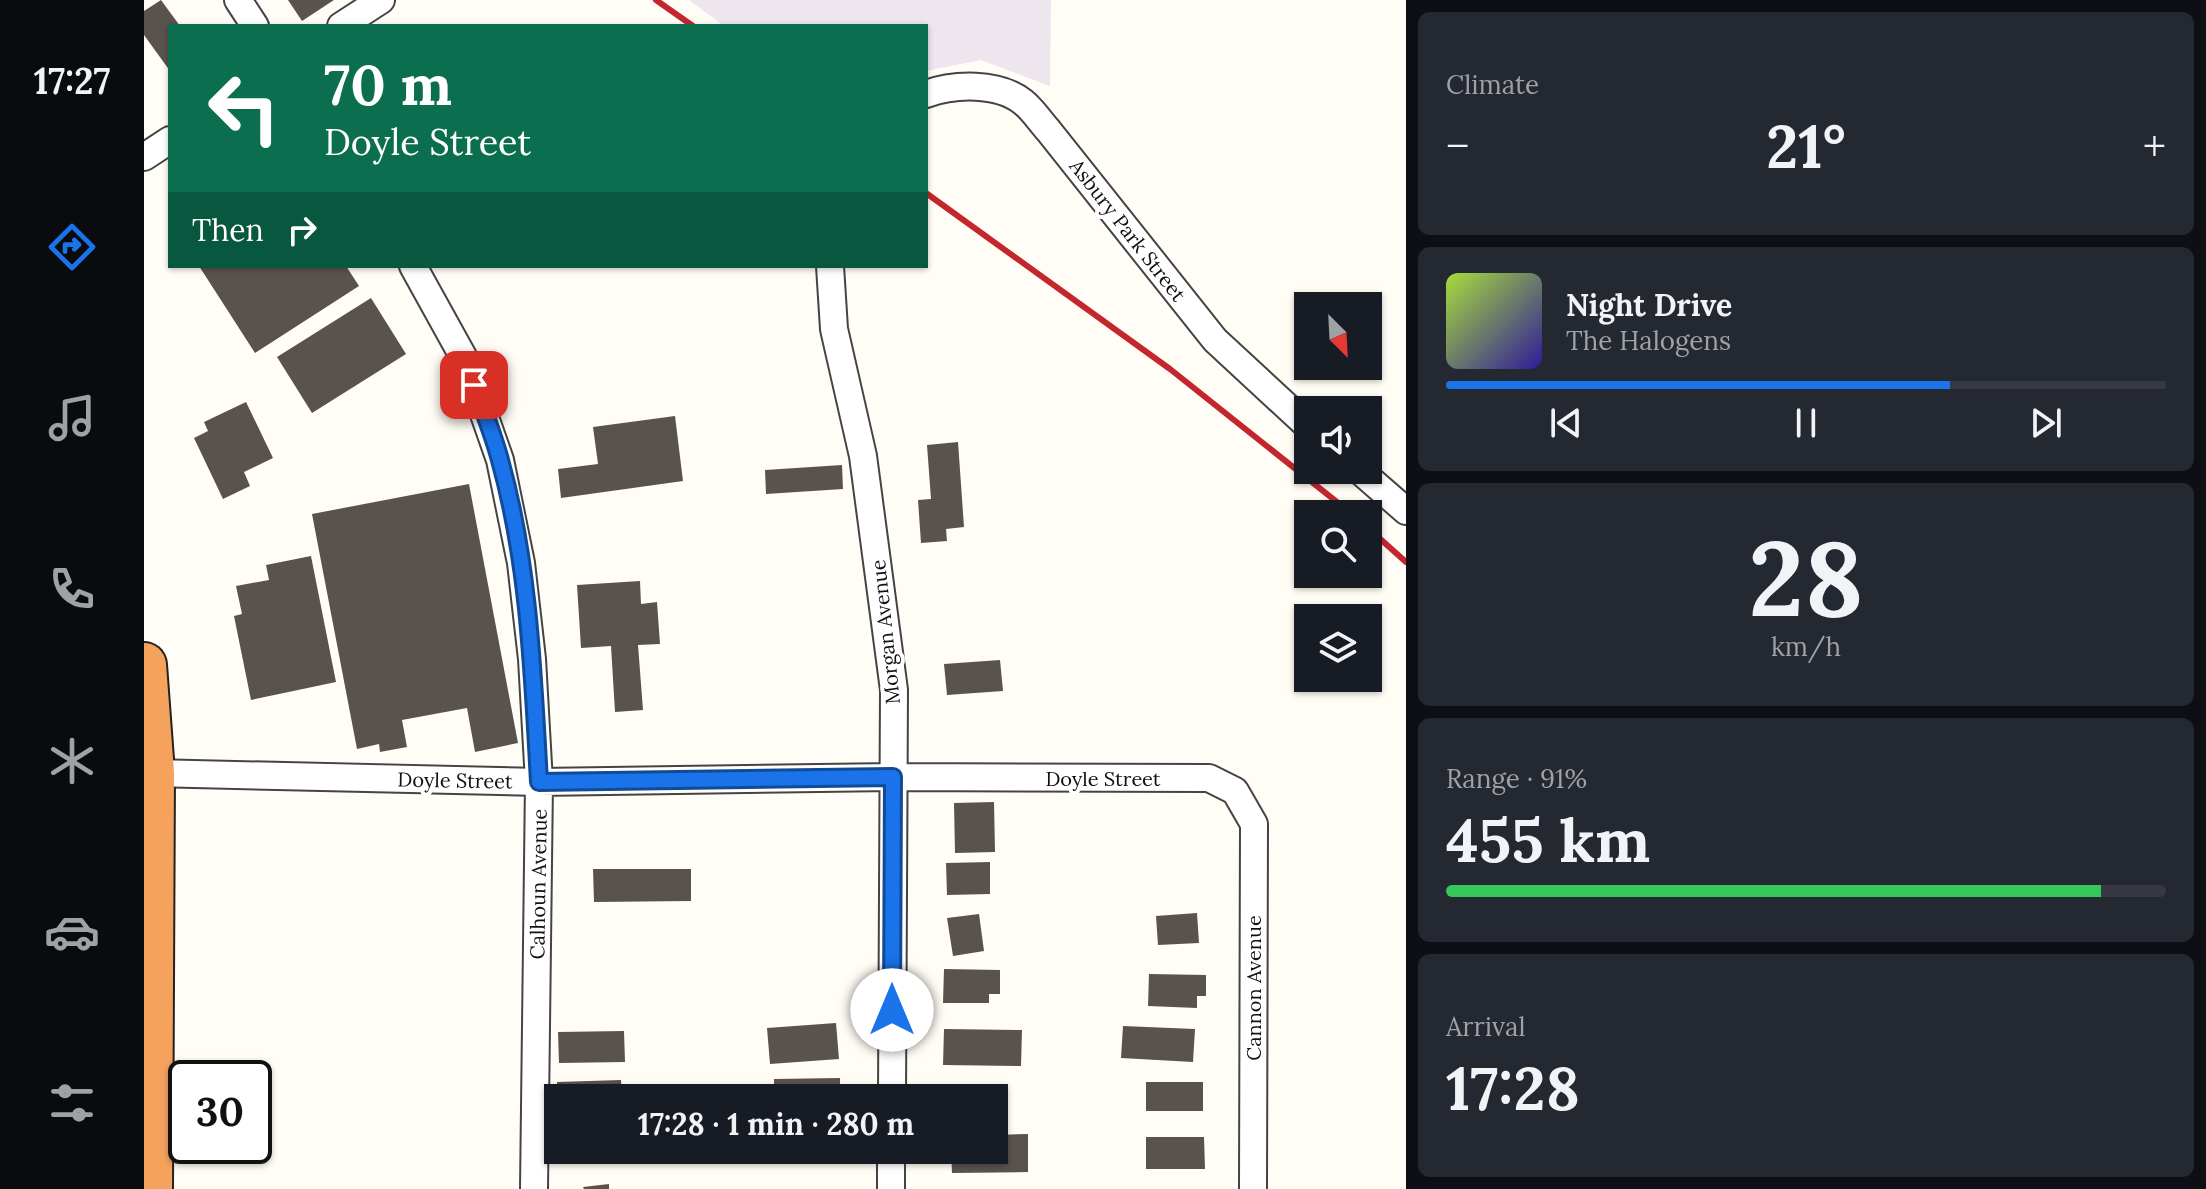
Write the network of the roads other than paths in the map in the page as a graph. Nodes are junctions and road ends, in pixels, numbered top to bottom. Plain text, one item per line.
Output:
1 (238, 0) edge
2 (381, 0) edge
3 (254, 24) edge
4 (344, 24) edge
5 (928, 93) edge
6 (168, 141) edge
7 (144, 157) edge
8 (414, 268) edge
9 (830, 268) edge
10 (1294, 413) edge
11 (1375, 484) edge
12 (1406, 511) edge
13 (144, 665) edge
14 (152, 773) junction
15 (893, 777) junction
16 (539, 782) junction
17 (1235, 791) joint
18 (892, 1084) edge
19 (891, 1164) edge
20 (150, 1189) edge
21 (534, 1189) edge
22 (891, 1189) edge
23 (1253, 1189) edge

1 - 3 street
2 - 4 street
5 - 10 street, Asbury Park Street
6 - 7 street
8 - 16 street, Calhoun Avenue
9 - 15 street, Morgan Avenue
11 - 12 street
13 - 14 highway
14 - 16 street, Doyle Street
14 - 20 highway
15 - 16 street, Doyle Street
15 - 17 street, Doyle Street
15 - 18 street, Morgan Avenue
16 - 21 street, Calhoun Avenue
17 - 23 street, Cannon Avenue
19 - 22 street

